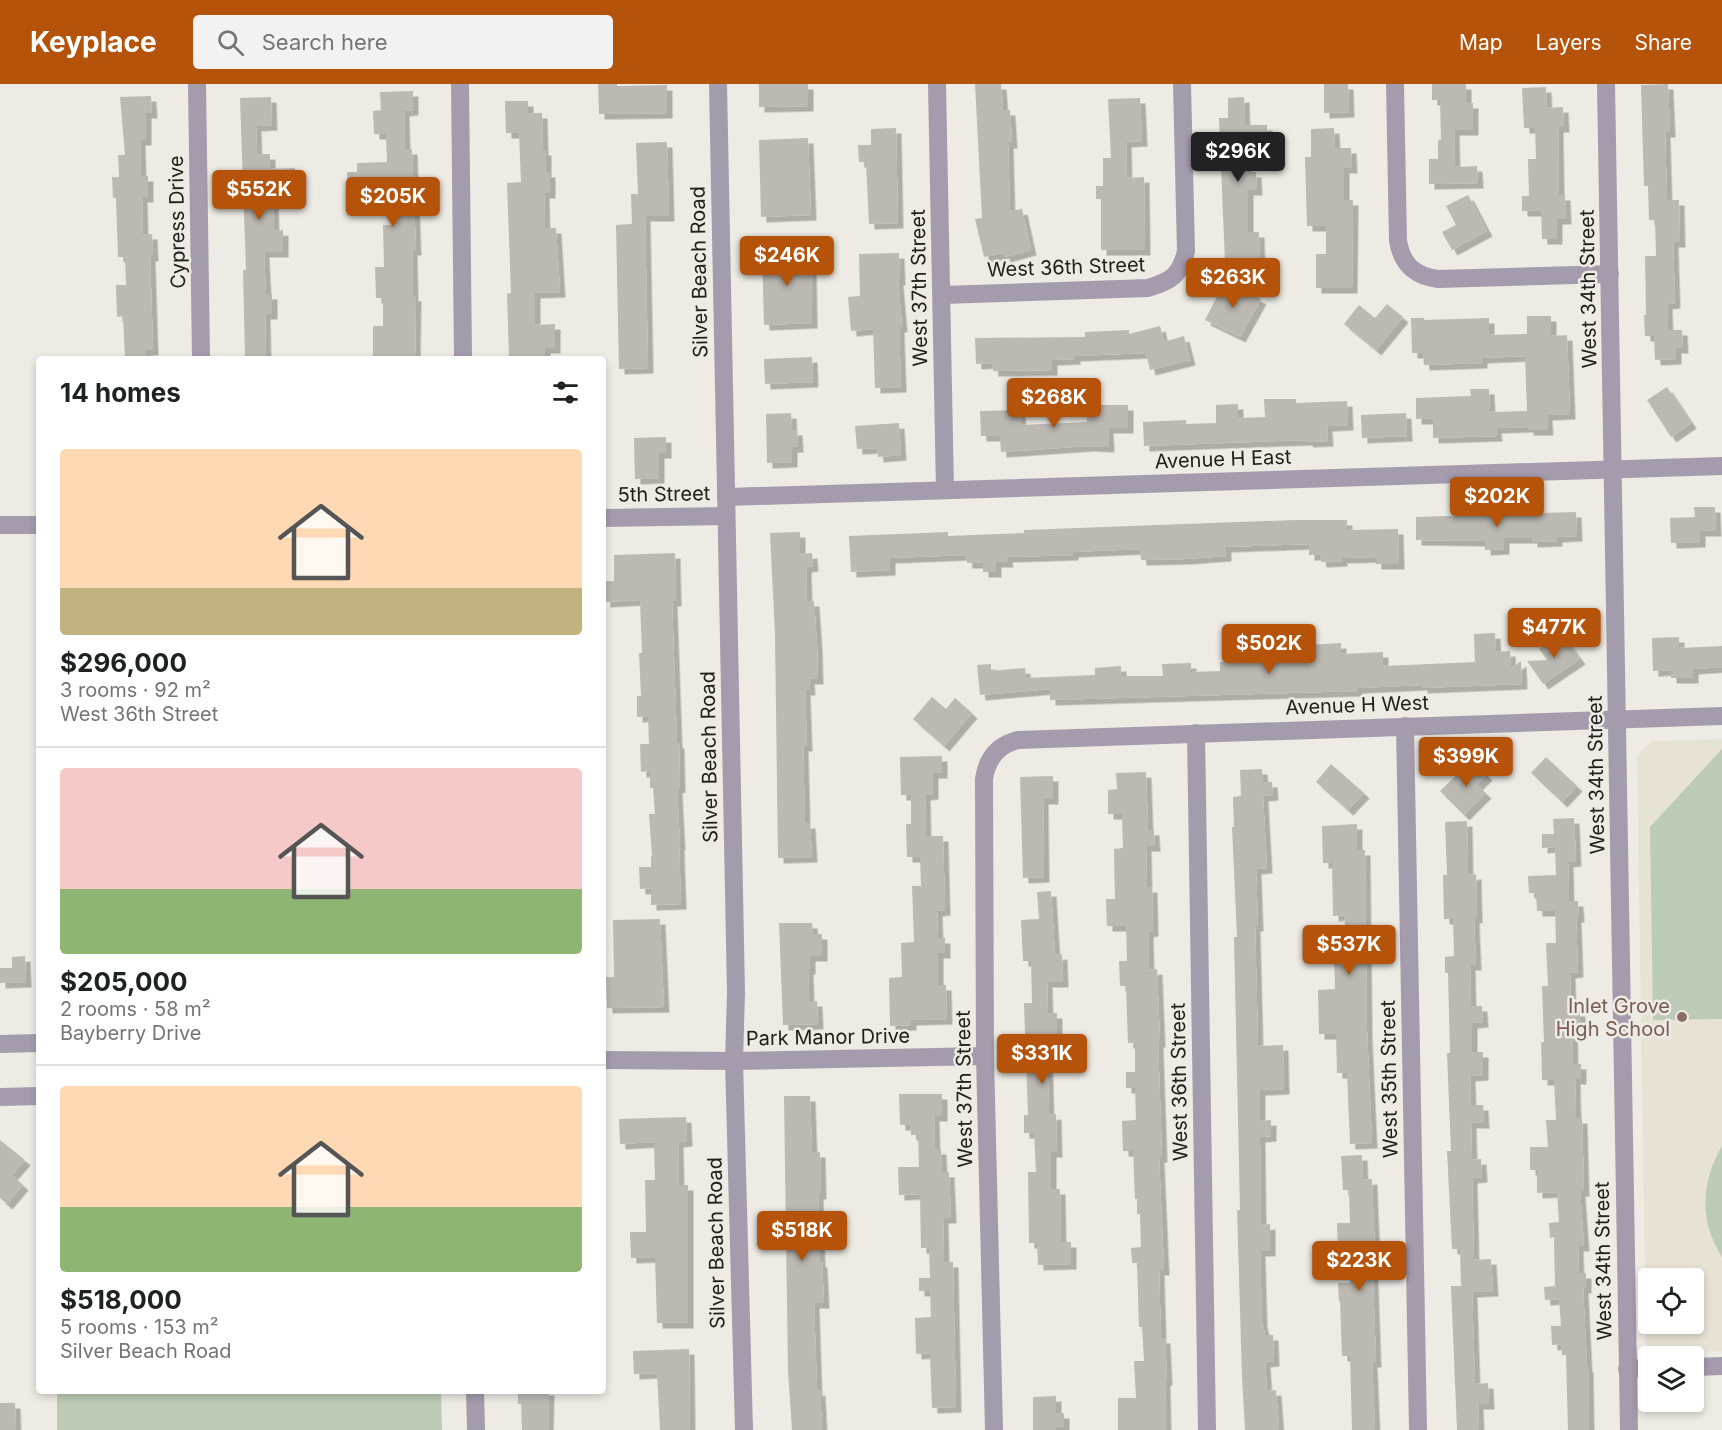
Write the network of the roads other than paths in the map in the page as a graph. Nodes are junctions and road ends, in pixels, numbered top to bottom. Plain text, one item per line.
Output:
1 (197, 84) edge
2 (460, 84) edge
3 (718, 84) edge
4 (938, 84) edge
5 (1182, 84) edge
6 (1395, 84) edge
7 (1606, 84) edge
8 (1610, 274) junction
9 (942, 295) junction
10 (201, 356) edge
11 (463, 356) edge
12 (1722, 466) edge
13 (1613, 470) junction
14 (945, 490) junction
15 (726, 497) junction
16 (726, 516) junction
17 (606, 518) edge
18 (0, 525) edge
19 (36, 525) edge
20 (1722, 716) edge
21 (1618, 719) junction
22 (1405, 726) junction
23 (1196, 733) junction
24 (996, 750) joint
25 (36, 1043) edge
26 (0, 1044) edge
27 (985, 1056) junction
28 (606, 1060) edge
29 (734, 1061) junction
30 (36, 1096) edge
31 (0, 1097) edge
32 (1722, 1366) edge
33 (1704, 1367) edge
34 (1638, 1368) edge
35 (1627, 1369) junction
36 (475, 1394) edge
37 (476, 1430) edge
38 (744, 1430) edge
39 (994, 1430) edge
40 (1207, 1430) edge
41 (1418, 1430) edge
42 (1629, 1430) edge

1 - 10 street, Cypress Drive
2 - 11 street
3 - 15 street, Silver Beach Road
4 - 9 street, West 37th Street
5 - 9 street, West 36th Street
6 - 8 street
7 - 8 street, West 34th Street
8 - 13 street, West 34th Street
9 - 14 street, West 37th Street
12 - 13 street, Avenue H East
13 - 14 street, Avenue H East
13 - 21 street, West 34th Street
14 - 15 street, Avenue H East
15 - 16 street, Silver Beach Road
16 - 17 street, 5th Street
16 - 29 street, Silver Beach Road
18 - 19 street
20 - 21 street, Avenue H West
21 - 22 street, Avenue H West
21 - 35 street, West 34th Street
22 - 23 street, Avenue H West
22 - 41 street, West 35th Street
23 - 24 street, Avenue H West
23 - 40 street, West 36th Street
24 - 27 street, West 37th Street
25 - 26 street
27 - 29 street, Park Manor Drive
27 - 39 street, West 37th Street
28 - 29 street, Park Manor Drive
29 - 38 street, Silver Beach Road
30 - 31 street
32 - 33 street
34 - 35 street
35 - 42 street, West 34th Street
36 - 37 street

